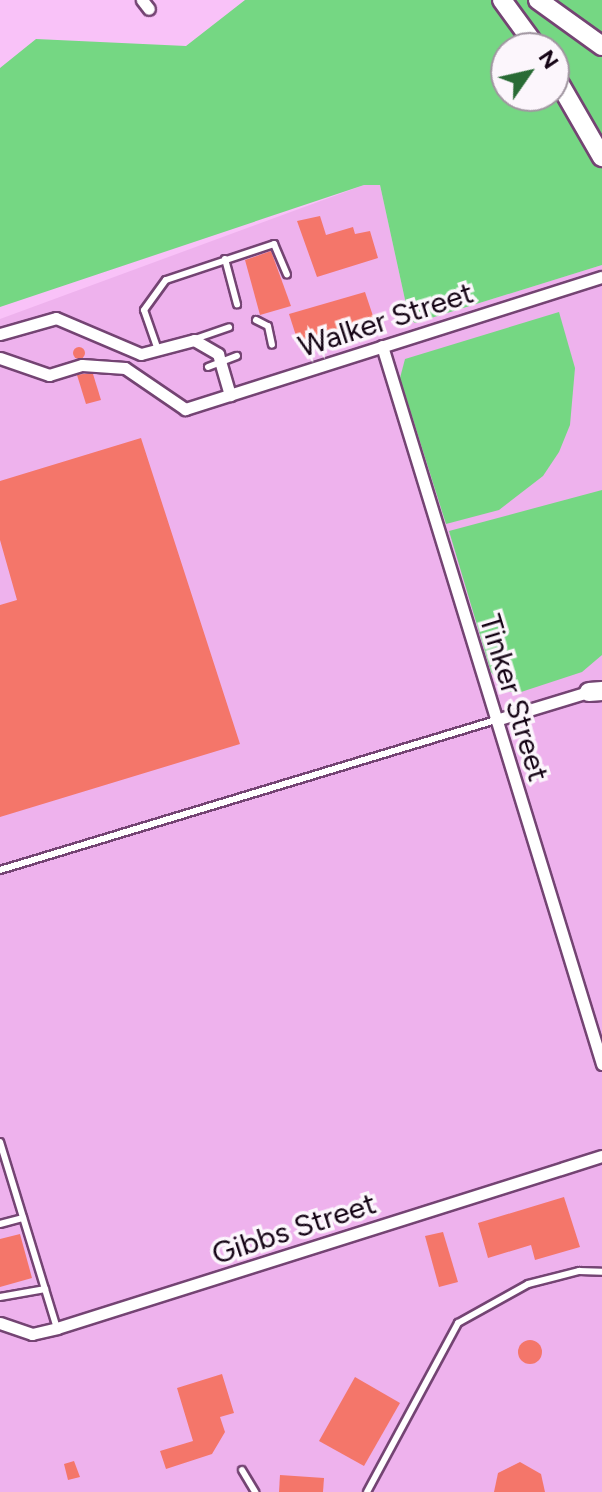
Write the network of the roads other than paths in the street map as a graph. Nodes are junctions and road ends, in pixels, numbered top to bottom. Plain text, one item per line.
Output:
1 (502, 0) edge
2 (538, 0) edge
3 (525, 32) edge
4 (602, 46) edge
5 (570, 102) edge
6 (602, 157) edge
7 (225, 259) junction
8 (287, 274) dead end
9 (602, 277) edge
10 (237, 304) dead end
11 (256, 320) dead end
12 (229, 327) dead end
13 (0, 334) edge
14 (194, 340) junction
15 (272, 345) dead end
16 (382, 346) junction
17 (158, 350) junction
18 (237, 356) dead end
19 (0, 358) edge
20 (222, 363) junction
21 (208, 367) dead end
22 (230, 395) junction
23 (598, 690) edge
24 (496, 720) junction
25 (0, 870) edge
26 (602, 1064) edge
27 (0, 1142) edge
28 (602, 1156) edge
29 (23, 1218) junction
30 (0, 1224) edge
31 (602, 1272) edge
32 (45, 1289) junction
33 (0, 1297) edge
34 (0, 1323) edge
35 (57, 1328) junction
36 (242, 1470) dead end
37 (255, 1492) edge
38 (367, 1492) edge

1 - 3 main road
2 - 4 main road
5 - 6 main road
7 - 8 lane
7 - 10 lane
7 - 17 lane
9 - 16 street, Walker Street
11 - 15 lane
12 - 14 lane
13 - 17 street
14 - 17 street
14 - 20 street
16 - 22 street, Walker Street
16 - 24 street, Tinker Street
18 - 20 lane
19 - 22 street, Walker Street
20 - 21 lane
20 - 22 street
23 - 24 street
24 - 25 lane
24 - 26 street, Tinker Street
27 - 29 lane
28 - 35 street, Gibbs Street
29 - 30 lane
29 - 32 lane
31 - 38 lane
32 - 33 lane
32 - 35 lane
34 - 35 street, Gibbs Street
36 - 37 lane

